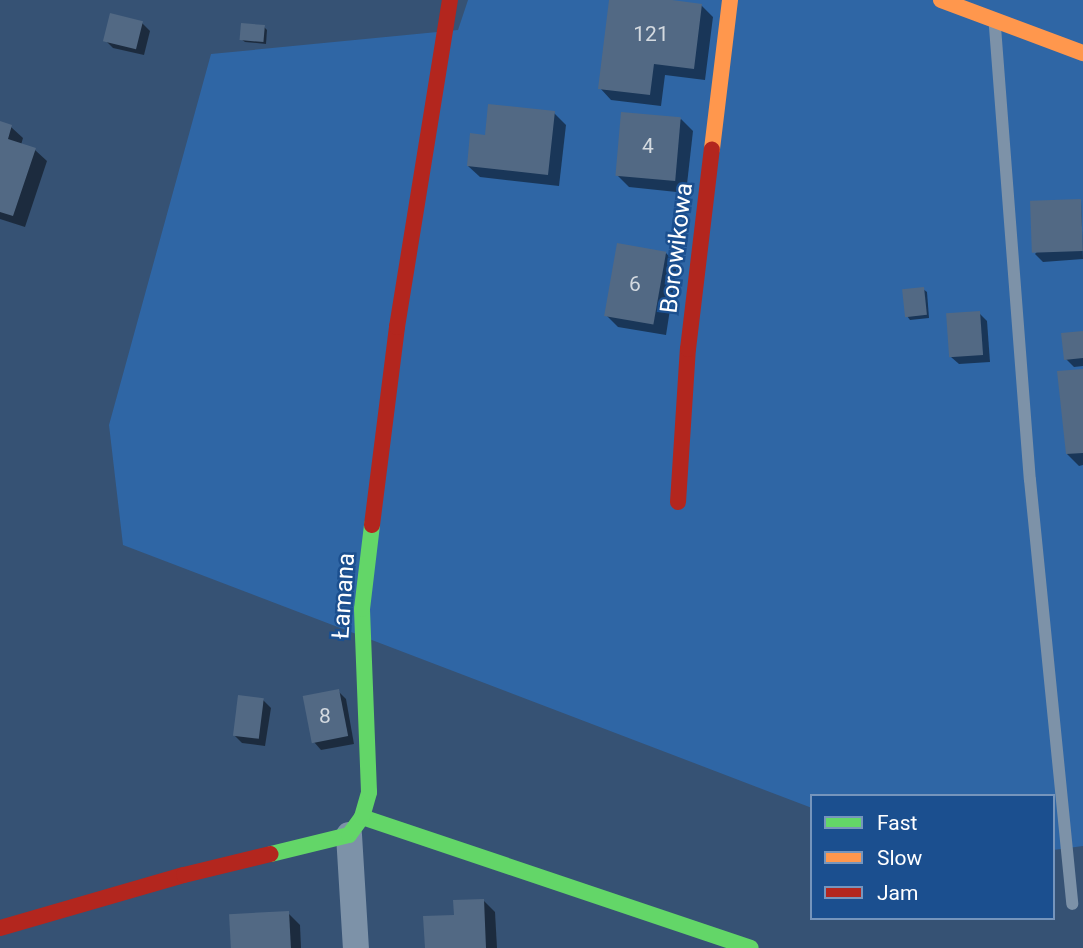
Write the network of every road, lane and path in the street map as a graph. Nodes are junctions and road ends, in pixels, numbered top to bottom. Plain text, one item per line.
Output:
1 (450, 0) edge
2 (730, 0) edge
3 (941, 0) edge
4 (994, 20) junction
5 (1083, 53) edge
6 (678, 502) dead end
7 (355, 826) junction
8 (1072, 904) dead end
9 (0, 928) edge
10 (356, 948) edge
11 (751, 948) edge

1 - 7 street, Łamana
2 - 6 street, Borowikowa
3 - 4 street
4 - 5 street
4 - 8 lane
7 - 9 street
7 - 10 street
7 - 11 street

